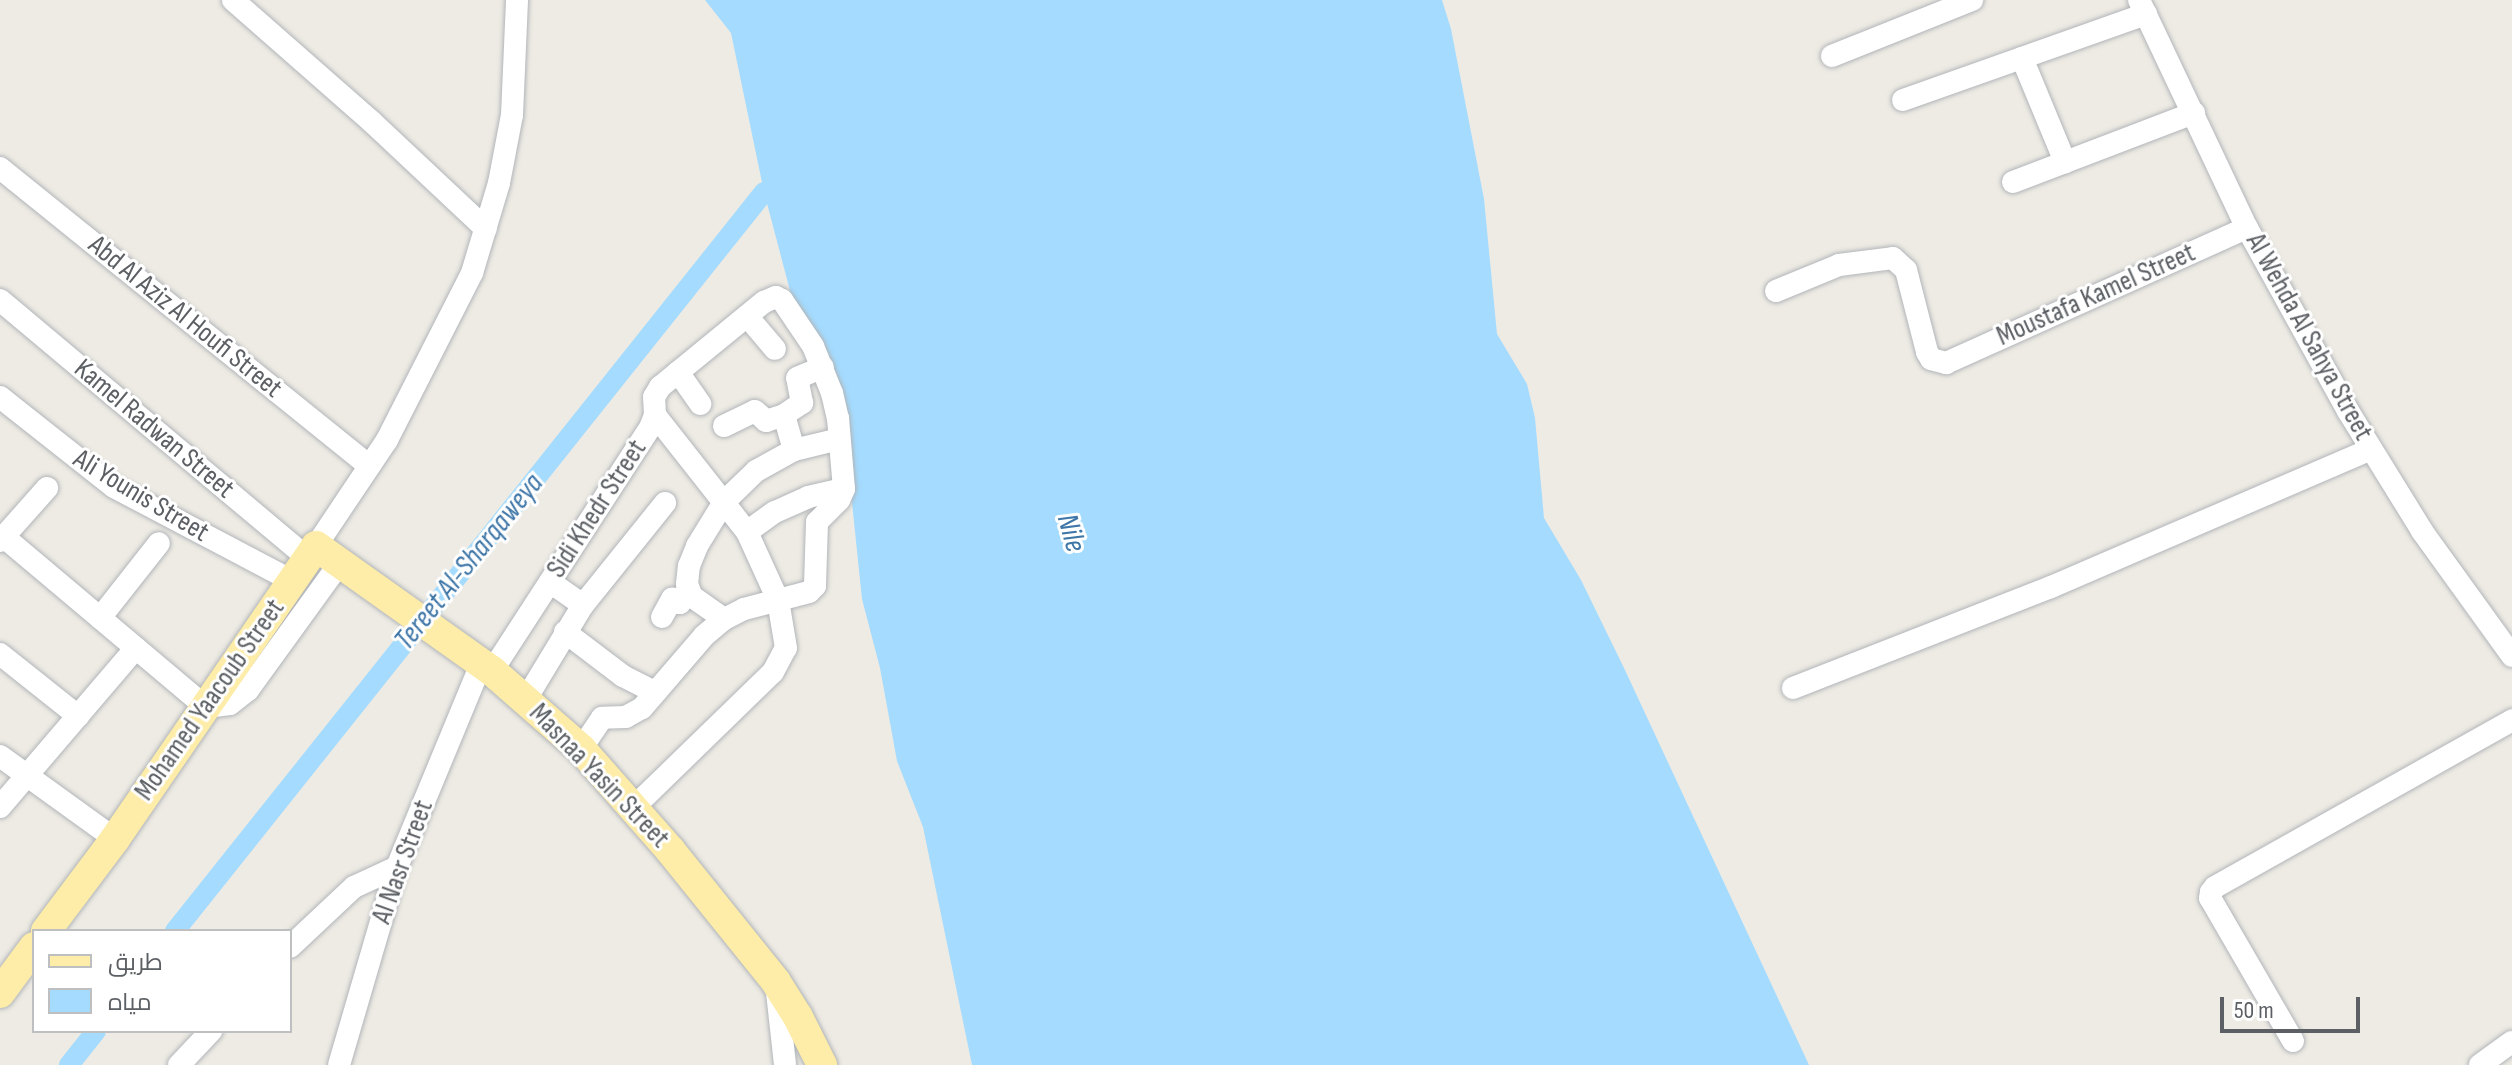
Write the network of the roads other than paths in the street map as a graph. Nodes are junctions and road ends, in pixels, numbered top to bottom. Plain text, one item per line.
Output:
1 (233, 0) edge
2 (517, 0) edge
3 (1972, 0) edge
4 (2143, 7) edge
5 (1832, 56) dead end
6 (2022, 58) junction
7 (1903, 100) dead end
8 (2194, 113) junction
9 (2065, 162) junction
10 (0, 168) edge
11 (2013, 182) dead end
12 (2247, 228) junction
13 (486, 229) junction
14 (1776, 291) dead end
15 (0, 300) edge
16 (747, 316) junction
17 (775, 349) dead end
18 (823, 367) junction
19 (678, 372) junction
20 (0, 397) edge
21 (700, 404) dead end
22 (655, 415) junction
23 (784, 415) junction
24 (724, 426) dead end
25 (839, 439) junction
26 (2371, 449) junction
27 (794, 450) junction
28 (369, 466) junction
29 (47, 488) dead end
30 (844, 489) junction
31 (724, 502) junction
32 (665, 503) dead end
33 (5, 528) edge
34 (747, 532) junction
35 (159, 543) dead end
36 (314, 562) junction
37 (550, 582) junction
38 (688, 589) junction
39 (778, 600) junction
40 (583, 605) junction
41 (662, 617) dead end
42 (100, 618) junction
43 (724, 619) junction
44 (565, 632) junction
45 (136, 648) junction
46 (0, 654) edge
47 (2512, 656) edge
48 (486, 667) junction
49 (1793, 688) dead end
50 (655, 692) junction
51 (526, 699) junction
52 (206, 707) junction
53 (78, 716) junction
54 (2512, 720) edge
55 (581, 749) junction
56 (0, 756) edge
57 (27, 775) junction
58 (0, 807) edge
59 (633, 808) junction
60 (115, 839) junction
61 (397, 867) junction
62 (48, 929) edge
63 (292, 945) edge
64 (32, 950) edge
65 (776, 982) junction
66 (0, 993) edge
67 (209, 1033) edge
68 (2293, 1041) dead end
69 (2512, 1042) edge
70 (179, 1065) edge
71 (339, 1065) edge
72 (785, 1065) edge
73 (822, 1065) edge
74 (2480, 1065) edge

1 - 13 street
2 - 13 street, Mohamed Yaacoub Street
3 - 5 street
4 - 6 street
4 - 8 street, Al Wehda Al Sahya Street
6 - 7 street
6 - 9 street
8 - 9 street
8 - 12 street, Al Wehda Al Sahya Street
9 - 11 street
10 - 28 street, Abd Al Aziz Al Houfi Street
12 - 14 street, Moustafa Kamel Street
12 - 26 street, Al Wehda Al Sahya Street
13 - 28 street, Mohamed Yaacoub Street
15 - 36 street, Kamel Radwan Street
16 - 17 street
16 - 18 street, Sidi Khedr Street
16 - 19 street, Sidi Khedr Street
18 - 23 street
18 - 25 street
19 - 21 street
19 - 22 street, Sidi Khedr Street
20 - 36 street, Ali Younis Street
22 - 31 street
22 - 37 street, Sidi Khedr Street
23 - 24 street
23 - 27 street
25 - 27 street
25 - 30 street
26 - 47 street, Al Wehda Al Sahya Street
26 - 49 street
27 - 31 street
28 - 36 street, Mohamed Yaacoub Street
29 - 33 street
30 - 34 street
30 - 39 street
31 - 34 street
31 - 38 street
32 - 40 street
33 - 42 street
34 - 39 street
35 - 42 street
36 - 48 main road, Masnaa Yasin Street
36 - 52 main road, Mohamed Yaacoub Street
36 - 52 street
37 - 40 street
37 - 48 street, Sidi Khedr Street
38 - 41 street
38 - 43 street
39 - 43 street
39 - 59 street
40 - 44 street
42 - 45 street
43 - 50 street
44 - 50 street
44 - 51 street
45 - 52 street
45 - 53 street
46 - 53 street
48 - 51 main road, Masnaa Yasin Street
48 - 61 street, Al Nasr Street
50 - 55 street
51 - 55 main road, Masnaa Yasin Street
52 - 60 main road, Mohamed Yaacoub Street
53 - 57 street
54 - 68 street
55 - 59 main road, Masnaa Yasin Street
56 - 57 street
57 - 58 street
57 - 60 street
59 - 65 main road, Masnaa Yasin Street
60 - 62 main road, Mohamed Yaacoub Street
61 - 63 street
61 - 71 street, Al Nasr Street
64 - 66 main road
65 - 72 street
65 - 73 main road, Masnaa Yasin Street
67 - 70 street
69 - 74 street

